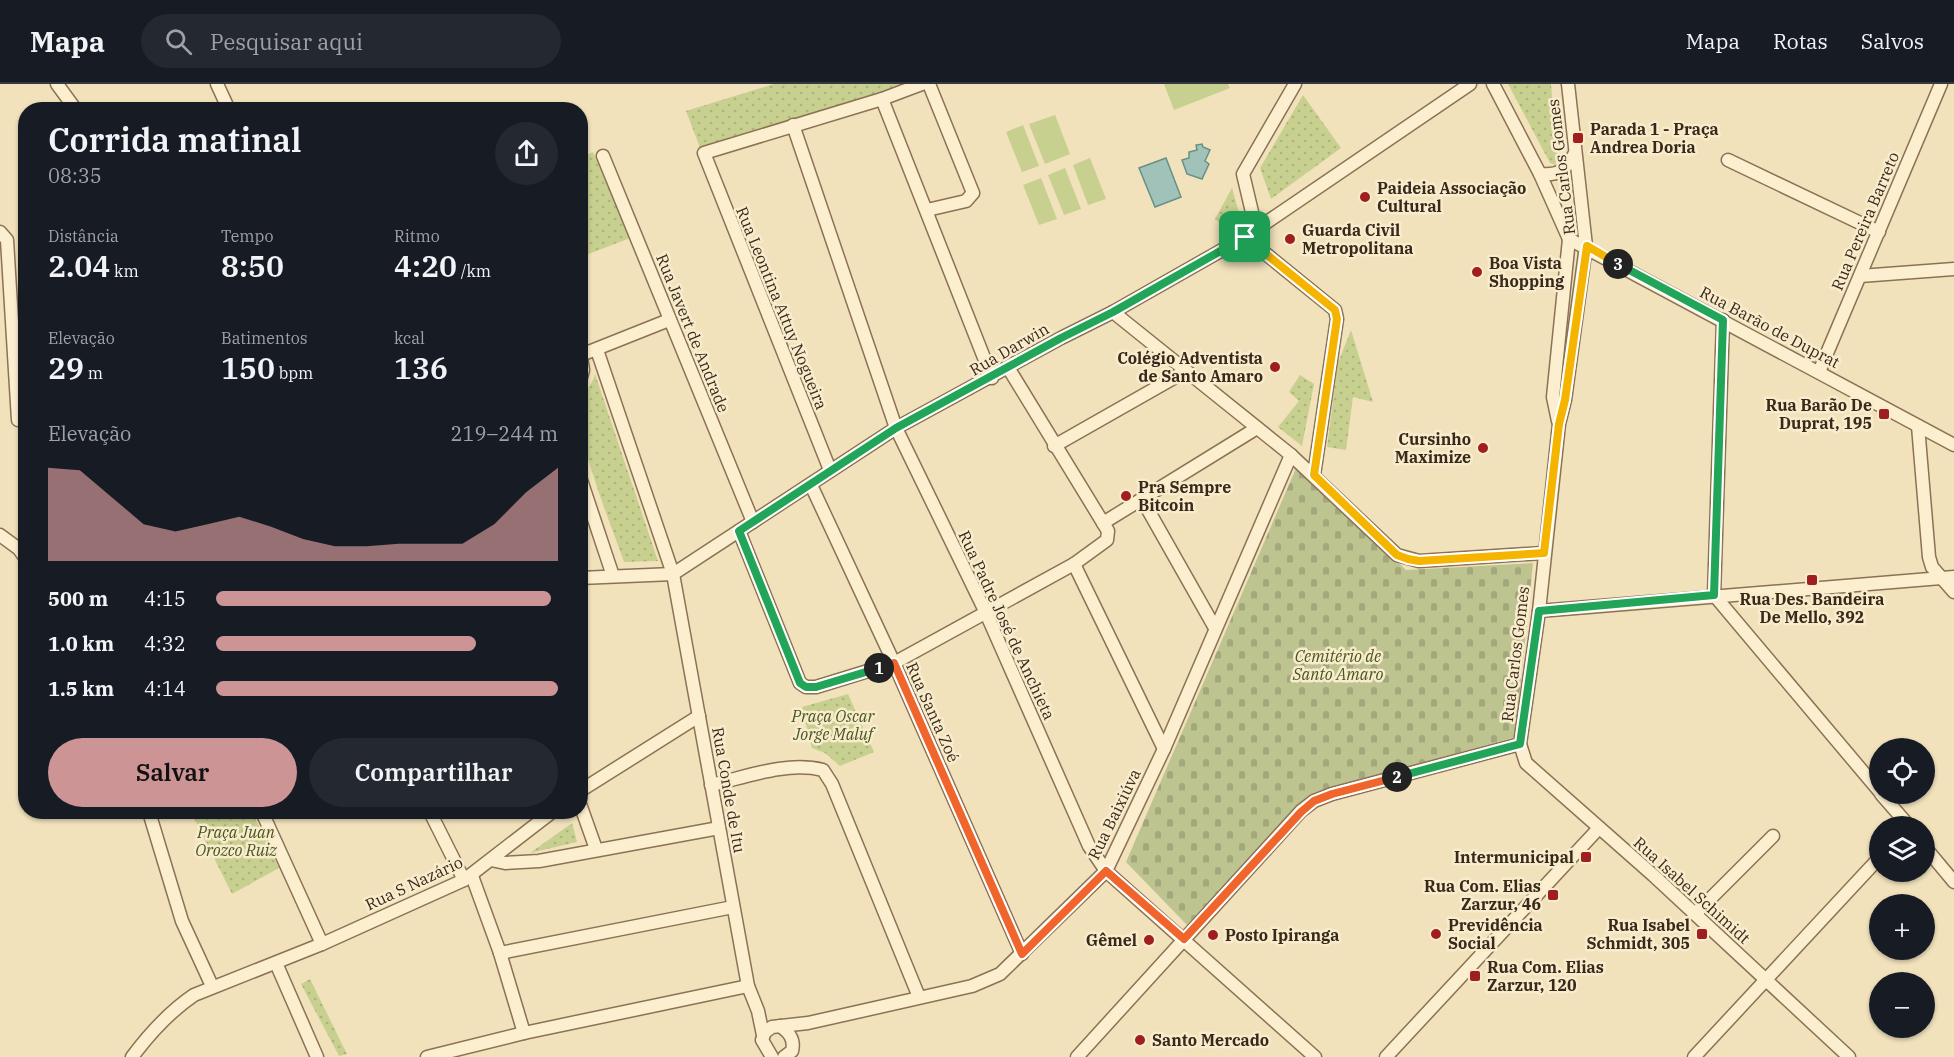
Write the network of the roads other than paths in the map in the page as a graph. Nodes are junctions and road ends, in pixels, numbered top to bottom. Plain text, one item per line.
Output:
1 (57, 84) edge
2 (217, 84) edge
3 (922, 84) edge
4 (929, 84) edge
5 (1295, 84) edge
6 (1470, 84) edge
7 (1493, 84) edge
8 (1568, 84) edge
9 (1941, 84) edge
10 (882, 99) junction
11 (70, 102) edge
12 (225, 102) edge
13 (793, 125) junction
14 (1575, 153) junction
15 (603, 156) dead end
16 (1728, 160) dead end
17 (1540, 174) junction
18 (927, 210) junction
19 (1256, 229) junction
20 (0, 232) edge
21 (1879, 232) junction
22 (1245, 237) junction
23 (1569, 239) junction
24 (1587, 246) junction
25 (1954, 269) edge
26 (1860, 276) junction
27 (1113, 312) junction
28 (669, 320) junction
29 (1723, 320) junction
30 (597, 350) junction
31 (588, 352) edge
32 (1009, 369) junction
33 (1186, 371) junction
34 (1819, 372) junction
35 (992, 378) junction
36 (18, 420) dead end
37 (1559, 424) junction
38 (1918, 426) junction
39 (896, 428) junction
40 (1257, 428) junction
41 (1954, 445) edge
42 (1054, 446) junction
43 (1291, 455) junction
44 (830, 470) junction
45 (1314, 475) junction
46 (811, 485) junction
47 (588, 501) edge
48 (1143, 501) junction
49 (753, 522) junction
50 (1103, 523) junction
51 (739, 531) junction
52 (0, 535) edge
53 (18, 548) edge
54 (1544, 553) junction
55 (1074, 564) junction
56 (673, 574) junction
57 (613, 576) junction
58 (588, 578) edge
59 (1948, 578) edge
60 (1954, 591) edge
61 (1714, 595) junction
62 (1539, 611) junction
63 (986, 613) junction
64 (1215, 628) junction
65 (894, 663) junction
66 (699, 716) junction
67 (1520, 744) junction
68 (1164, 749) junction
69 (1869, 780) edge
70 (588, 781) edge
71 (711, 785) junction
72 (1889, 804) edge
73 (1900, 816) edge
74 (153, 819) edge
75 (265, 819) edge
76 (434, 819) edge
77 (542, 819) edge
78 (585, 819) edge
79 (719, 828) junction
80 (1599, 828) junction
81 (1773, 836) dead end
82 (596, 849) junction
83 (1935, 859) edge
84 (491, 860) junction
85 (1869, 869) edge
86 (1106, 871) junction
87 (468, 878) junction
88 (1954, 882) edge
89 (733, 907) junction
90 (1695, 914) junction
91 (1184, 939) junction
92 (322, 944) junction
93 (500, 953) junction
94 (1022, 954) junction
95 (276, 963) junction
96 (1765, 979) junction
97 (212, 986) junction
98 (748, 987) junction
99 (919, 997) junction
100 (758, 1011) junction
101 (808, 1023) junction
102 (778, 1026) junction
103 (524, 1033) junction
104 (762, 1035) junction
105 (792, 1041) junction
106 (768, 1056) edge
107 (788, 1056) edge
108 (132, 1057) edge
109 (317, 1057) edge
110 (427, 1057) edge
111 (1077, 1057) edge
112 (1315, 1057) edge
113 (1386, 1057) edge
114 (1694, 1057) edge
115 (1849, 1057) edge

1 - 11 street
2 - 12 street
3 - 10 street
4 - 18 street
5 - 19 street
6 - 19 street, Rua Darwin
7 - 17 street, Rua Carlos Gomes
8 - 14 street, Rua Carlos Gomes
9 - 21 street, Rua Pereira Barreto
10 - 13 street
10 - 18 street
13 - 39 street, Rua Padre José de Anchieta
13 - 44 street, Rua Leontina Attuy Nogueira
14 - 17 street
14 - 24 street, Rua Carlos Gomes
15 - 28 street, Rua Javert de Andrade
16 - 21 street
17 - 23 street, Rua Carlos Gomes
18 - 35 street
19 - 22 street, Rua Darwin
20 - 36 street
21 - 26 street, Rua Pereira Barreto
22 - 27 street, Rua Darwin
22 - 45 street
23 - 24 street, Rua Barão de Duprat
23 - 37 street, Rua Carlos Gomes
24 - 29 street, Rua Barão de Duprat
24 - 37 street, Rua Carlos Gomes
25 - 26 street
26 - 34 street, Rua Pereira Barreto
27 - 32 street, Rua Darwin
27 - 33 street
28 - 30 street
28 - 49 street, Rua Javert de Andrade
29 - 34 street, Rua Barão de Duprat
29 - 61 street
30 - 31 street
30 - 56 street, Rua Conde de Itu
32 - 35 street, Rua Darwin
32 - 42 street
33 - 40 street
33 - 42 street
34 - 38 street, Rua Barão de Duprat
35 - 39 street, Rua Darwin
37 - 54 street, Rua Carlos Gomes
38 - 41 street, Rua Barão de Duprat
38 - 59 street
39 - 44 street, Rua Darwin
39 - 63 street, Rua Padre José de Anchieta
40 - 43 street
40 - 48 street
42 - 50 street
43 - 45 street
43 - 64 street, Rua Baixiúva
44 - 46 street, Rua Darwin
45 - 54 street
46 - 49 street, Rua Darwin
46 - 65 street, Rua Santa Zoé
47 - 57 street
48 - 50 street
48 - 64 street
49 - 51 street, Rua Darwin
50 - 55 street
51 - 56 street, Rua Darwin
51 - 65 street
52 - 53 street
54 - 62 street, Rua Carlos Gomes
55 - 63 street
55 - 68 street
56 - 57 street
56 - 66 street, Rua Conde de Itu
57 - 58 street
59 - 60 street
59 - 61 street
61 - 62 street
61 - 69 street
62 - 67 street, Rua Carlos Gomes
63 - 65 street
63 - 86 street, Rua Padre José de Anchieta
64 - 68 street, Rua Baixiúva
65 - 94 street, Rua Santa Zoé
66 - 70 street
66 - 71 street, Rua Conde de Itu
67 - 80 street, Rua Isabel Schimidt
67 - 91 street
68 - 86 street, Rua Baixiúva
71 - 79 street, Rua Conde de Itu
71 - 99 street
72 - 73 street
74 - 97 street
75 - 92 street
76 - 87 street
77 - 84 street, Rua S Nazário
78 - 82 street
79 - 82 street
79 - 89 street, Rua Conde de Itu
80 - 90 street, Rua Isabel Schimidt
80 - 113 street
81 - 90 street
82 - 84 street
83 - 88 street
84 - 87 street, Rua S Nazário
85 - 96 street
86 - 91 street, Rua Padre José de Anchieta
86 - 94 street, Rua Baixiúva
87 - 92 street, Rua S Nazário
87 - 93 street
89 - 93 street
89 - 98 street, Rua Conde de Itu
90 - 96 street, Rua Isabel Schimidt
91 - 111 street
91 - 112 street, Rua Padre José de Anchieta
92 - 95 street, Rua S Nazário
93 - 103 street
94 - 99 street, Rua Baixiúva
95 - 97 street, Rua S Nazário
95 - 109 street
96 - 114 street
96 - 115 street, Rua Isabel Schimidt
97 - 108 street, Rua S Nazário
98 - 100 street, Rua Conde de Itu
98 - 103 street
99 - 101 street, Rua Baixiúva
100 - 102 street, Rua Conde de Itu
100 - 104 street, Rua Conde de Itu
101 - 102 street, Rua Baixiúva
101 - 105 street
102 - 104 street
102 - 105 street, Rua Conde de Itu
103 - 110 street
104 - 106 street, Rua Conde de Itu
105 - 107 street

